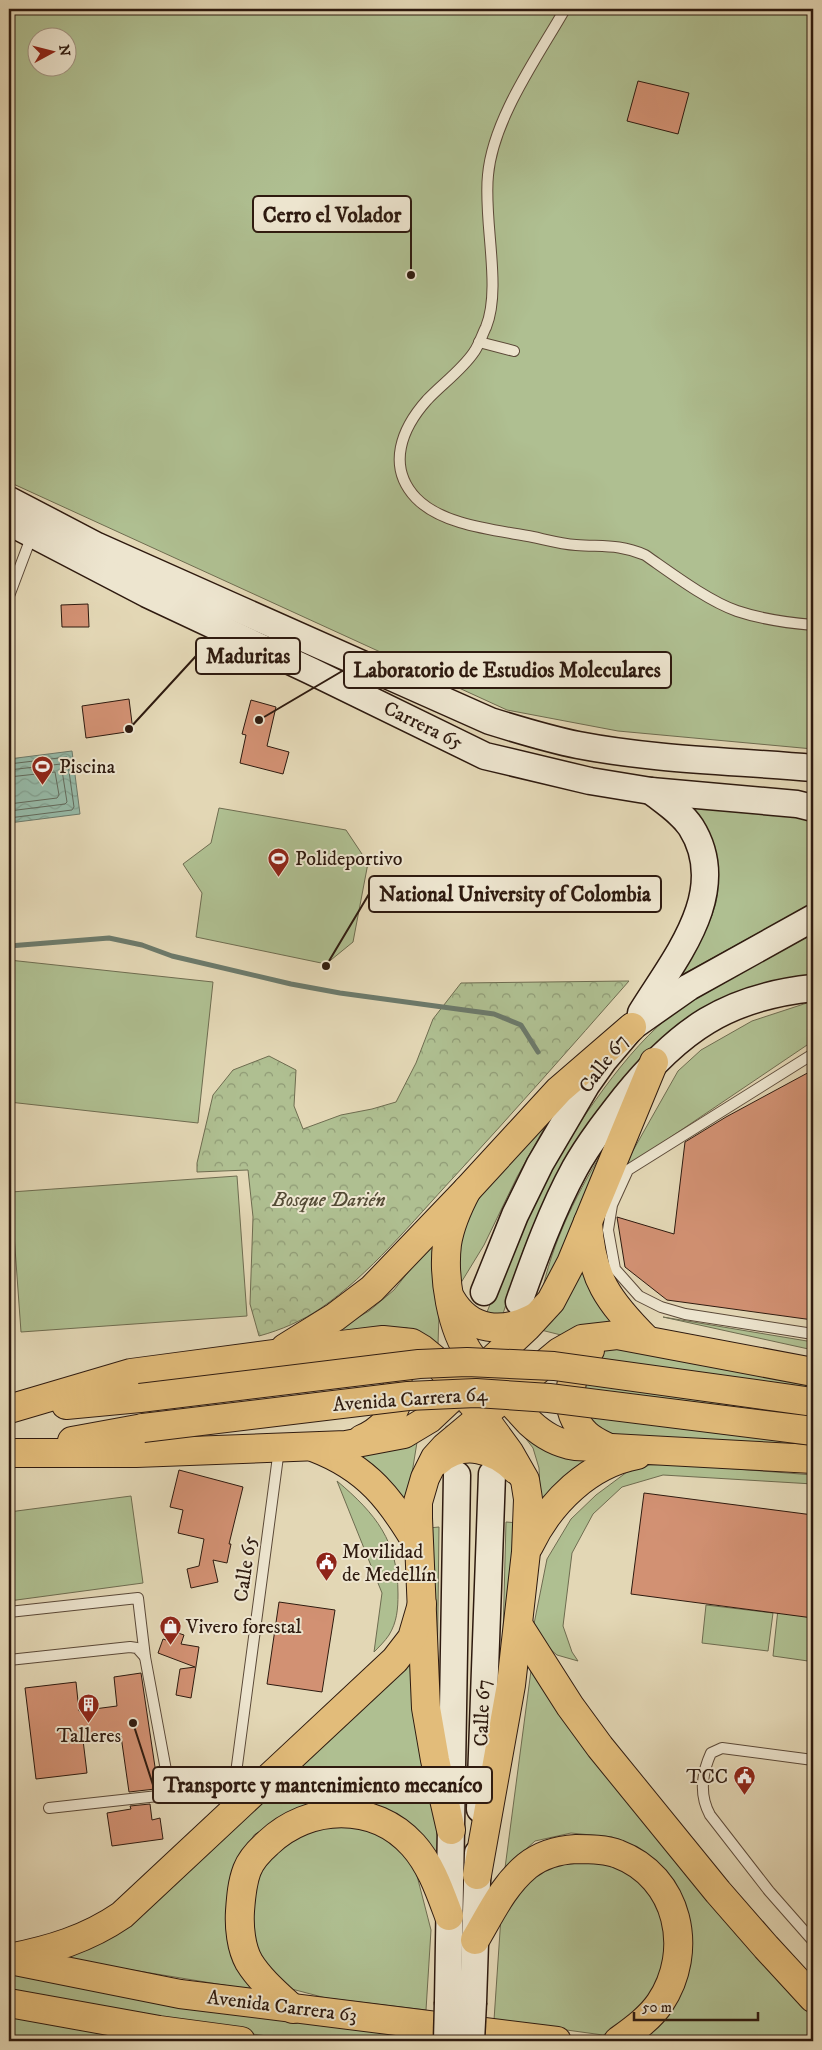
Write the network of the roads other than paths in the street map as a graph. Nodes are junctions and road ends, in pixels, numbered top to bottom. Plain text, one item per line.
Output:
1 (565, 9) edge
2 (479, 342) junction
3 (514, 351) dead end
4 (9, 500) edge
5 (9, 522) edge
6 (32, 534) junction
7 (9, 596) edge
8 (813, 625) edge
9 (813, 768) edge
10 (651, 791) junction
11 (813, 808) edge
12 (813, 918) edge
13 (813, 988) edge
14 (632, 1027) junction
15 (813, 1054) edge
16 (654, 1062) junction
17 (467, 1190) junction
18 (588, 1218) junction
19 (484, 1292) tunnel mouth
20 (449, 1295) junction
21 (529, 1308) junction
22 (813, 1334) edge
23 (617, 1335) junction
24 (647, 1340) junction
25 (341, 1345) junction
26 (275, 1354) junction
27 (482, 1369) junction
28 (813, 1372) edge
29 (460, 1390) junction
30 (506, 1395) junction
31 (813, 1402) edge
32 (9, 1410) edge
33 (482, 1415) junction
34 (813, 1431) edge
35 (346, 1445) junction
36 (309, 1446) junction
37 (279, 1447) junction
38 (609, 1448) junction
39 (660, 1450) junction
40 (9, 1452) edge
41 (813, 1460) edge
42 (428, 1469) junction
43 (492, 1474) dead end
44 (457, 1475) tunnel mouth
45 (525, 1480) junction
46 (419, 1548) junction
47 (526, 1552) junction
48 (422, 1604) junction
49 (9, 1612) edge
50 (519, 1626) junction
51 (145, 1657) junction
52 (9, 1660) edge
53 (813, 1760) edge
54 (49, 1808) dead end
55 (231, 1814) junction
56 (451, 1830) junction
57 (477, 1876) junction
58 (450, 1916) junction
59 (475, 1940) junction
60 (813, 1941) edge
61 (9, 1959) edge
62 (813, 1998) edge
63 (460, 2002) junction
64 (9, 2003) edge
65 (294, 2009) junction
66 (241, 2041) edge
67 (447, 2041) edge
68 (471, 2041) edge
69 (558, 2041) edge
70 (618, 2041) edge

1 - 2 lane
2 - 3 lane
2 - 8 lane
4 - 9 main road, Carrera 65
5 - 6 main road, Carrera 65
6 - 7 lane
6 - 10 main road, Carrera 65
10 - 11 main road, Carrera 65
10 - 14 main road
12 - 14 main road, Calle 67
13 - 16 main road, Calle 67
14 - 17 main road
14 - 19 main road, Calle 67
15 - 22 lane
16 - 18 main road
16 - 21 main road, Calle 67
17 - 20 main road
17 - 26 main road
18 - 21 main road
18 - 24 main road
20 - 21 main road
20 - 27 main road
21 - 27 main road
23 - 24 main road
23 - 30 main road
23 - 38 main road
24 - 28 main road
25 - 26 main road
25 - 29 main road
25 - 35 main road
26 - 32 main road
27 - 29 main road
27 - 30 main road
29 - 33 main road
29 - 35 main road
30 - 33 main road
30 - 38 main road
31 - 32 main road, Avenida Carrera 64, bridge
33 - 42 main road
33 - 45 main road
34 - 40 main road, Avenida Carrera 64, bridge
35 - 36 main road
36 - 37 main road
36 - 46 main road
37 - 40 main road
37 - 55 lane, Calle 65
38 - 39 main road
39 - 41 main road
39 - 47 main road
42 - 45 main road
42 - 46 main road
43 - 57 main road, Calle 67
44 - 56 main road, Calle 67
45 - 47 main road
46 - 48 main road
47 - 50 main road
48 - 55 main road
48 - 56 main road
49 - 51 lane
50 - 57 main road
50 - 62 main road
51 - 52 lane
51 - 54 lane
53 - 60 lane
55 - 61 main road
56 - 58 main road, Calle 67
57 - 59 main road, Calle 67
58 - 63 main road, Calle 67
58 - 65 main road
59 - 63 main road, Calle 67
59 - 70 main road
61 - 65 main road, Avenida Carrera 63
63 - 67 main road, Calle 67, bridge
63 - 68 main road, Calle 67, bridge
64 - 66 main road, Avenida Carrera 63
65 - 69 main road, Avenida Carrera 63

